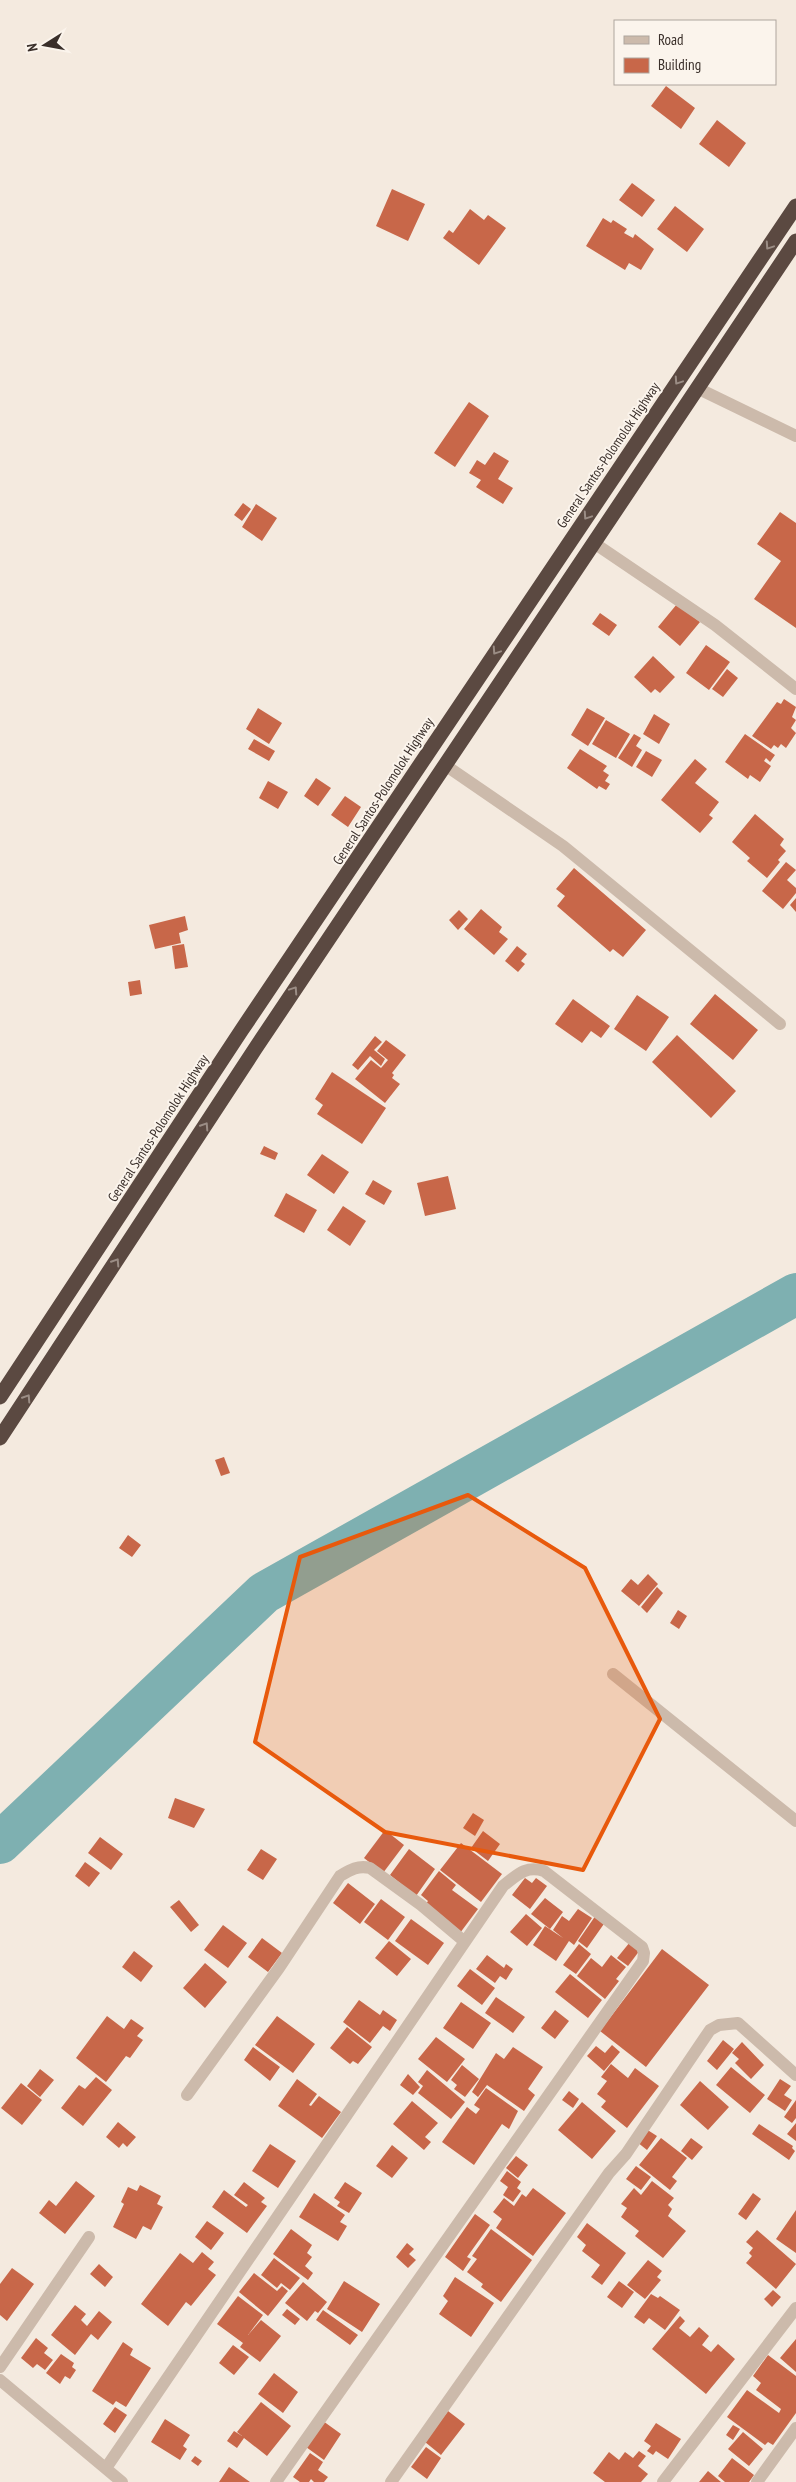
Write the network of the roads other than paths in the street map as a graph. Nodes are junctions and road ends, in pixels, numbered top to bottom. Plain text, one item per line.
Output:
1 (796, 206) edge
2 (796, 241) edge
3 (697, 388) junction
4 (796, 436) edge
5 (594, 543) junction
6 (796, 688) edge
7 (445, 765) junction
8 (780, 1024) dead end
9 (0, 1397) edge
10 (0, 1438) edge
11 (613, 1674) dead end
12 (796, 1821) edge
13 (465, 1942) junction
14 (796, 2075) edge
15 (187, 2095) dead end
16 (89, 2237) dead end
17 (796, 2308) edge
18 (0, 2367) edge
19 (0, 2380) edge
20 (796, 2428) edge
21 (106, 2468) junction
22 (122, 2482) edge
23 (276, 2482) edge
24 (391, 2482) edge
25 (663, 2482) edge
26 (757, 2482) edge

1 -> 9 highway, General Santos-Polomolok Highway
2 - 3 highway
3 - 4 street
3 - 5 highway
5 - 6 street
5 - 7 highway
7 - 8 street
10 -> 7 highway
11 - 12 street
13 - 15 street
13 - 21 street
13 - 23 street
14 - 24 street
16 - 18 street
17 - 25 street
19 - 21 street
20 - 26 street
21 - 22 street

